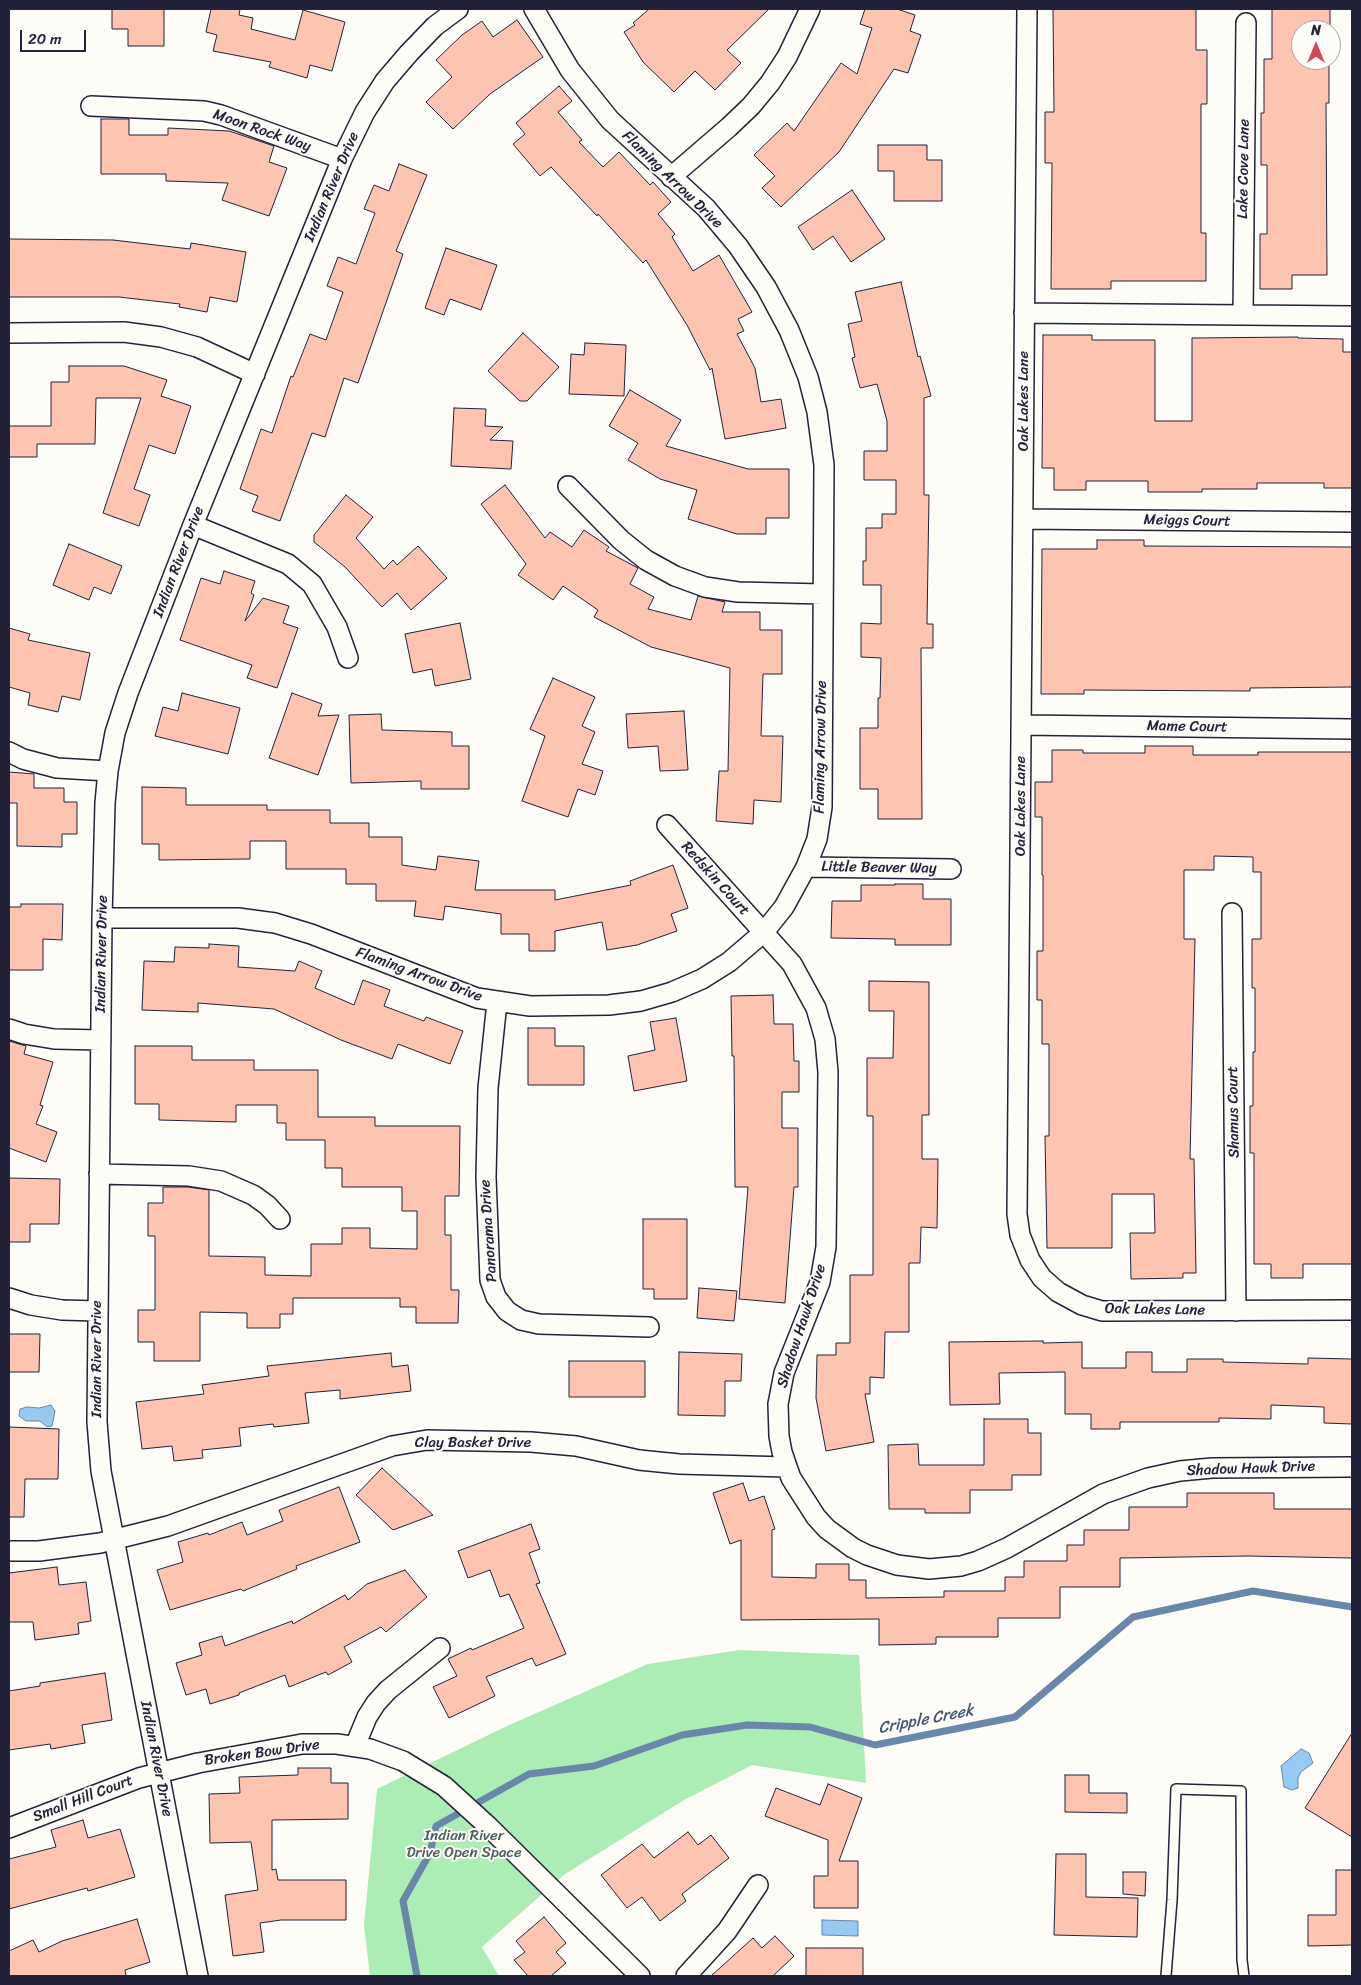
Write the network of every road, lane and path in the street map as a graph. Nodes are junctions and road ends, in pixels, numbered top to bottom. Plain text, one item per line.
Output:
1 (458, 9) edge
2 (534, 9) edge
3 (810, 9) edge
4 (1027, 9) edge
5 (1246, 23) dead end
6 (91, 106) dead end
7 (342, 159) junction
8 (671, 177) junction
9 (1024, 312) junction
10 (1243, 315) junction
11 (1352, 316) edge
12 (9, 333) edge
13 (255, 374) junction
14 (568, 486) dead end
15 (1023, 519) junction
16 (1352, 522) edge
17 (193, 525) junction
18 (823, 594) junction
19 (348, 658) dead end
20 (1021, 725) junction
21 (1352, 728) edge
22 (9, 752) edge
23 (108, 771) junction
24 (667, 825) dead end
25 (806, 868) junction
26 (951, 869) dead end
27 (1232, 914) dead end
28 (102, 918) junction
29 (764, 932) junction
30 (496, 1002) junction
31 (9, 1029) edge
32 (101, 1040) junction
33 (99, 1174) junction
34 (280, 1219) dead end
35 (9, 1298) edge
36 (1352, 1310) edge
37 (97, 1311) junction
38 (1236, 1311) junction
39 (649, 1327) dead end
40 (786, 1466) junction
41 (1352, 1467) edge
42 (114, 1540) junction
43 (9, 1551) edge
44 (440, 1648) dead end
45 (355, 1746) junction
46 (159, 1772) junction
47 (9, 1828) edge
48 (758, 1885) dead end
49 (198, 1976) edge
50 (640, 1976) edge
51 (686, 1976) edge
52 (1166, 1976) edge
53 (1244, 1976) edge

1 - 7 street, Indian River Drive
2 - 8 street, Flaming Arrow Drive
3 - 8 street
4 - 9 street, Oak Lakes Lane
5 - 10 street, Lake Cove Lane
6 - 7 street, Moon Rock Way
7 - 13 street, Indian River Drive
8 - 18 street, Flaming Arrow Drive
9 - 10 street
9 - 15 street, Oak Lakes Lane
10 - 11 street
12 - 13 street
13 - 17 street, Indian River Drive
14 - 18 street
15 - 16 street, Meiggs Court
15 - 20 street, Oak Lakes Lane
17 - 19 street
17 - 23 street, Indian River Drive
18 - 25 street, Flaming Arrow Drive
20 - 21 street, Mame Court
20 - 38 street, Oak Lakes Lane
22 - 23 street
23 - 28 street, Indian River Drive
24 - 29 street, Redskin Court
25 - 26 street, Little Beaver Way
25 - 29 street, Flaming Arrow Drive
27 - 38 street, Shamus Court
28 - 30 street, Flaming Arrow Drive
28 - 32 street, Indian River Drive
29 - 30 street, Flaming Arrow Drive
29 - 40 street, Shadow Hawk Drive
30 - 39 street, Panorama Drive
31 - 32 street
32 - 33 street, Indian River Drive
33 - 34 street
33 - 37 street, Indian River Drive
35 - 37 street
36 - 38 street, Oak Lakes Lane
37 - 42 street, Indian River Drive
40 - 41 street, Shadow Hawk Drive
40 - 42 street, Clay Basket Drive
42 - 43 street, Clay Basket Drive
42 - 46 street, Indian River Drive
44 - 45 street
45 - 46 street, Broken Bow Drive
45 - 50 street, Broken Bow Drive
46 - 47 street, Small Hill Court
46 - 49 street, Indian River Drive
48 - 51 street
52 - 53 lane

